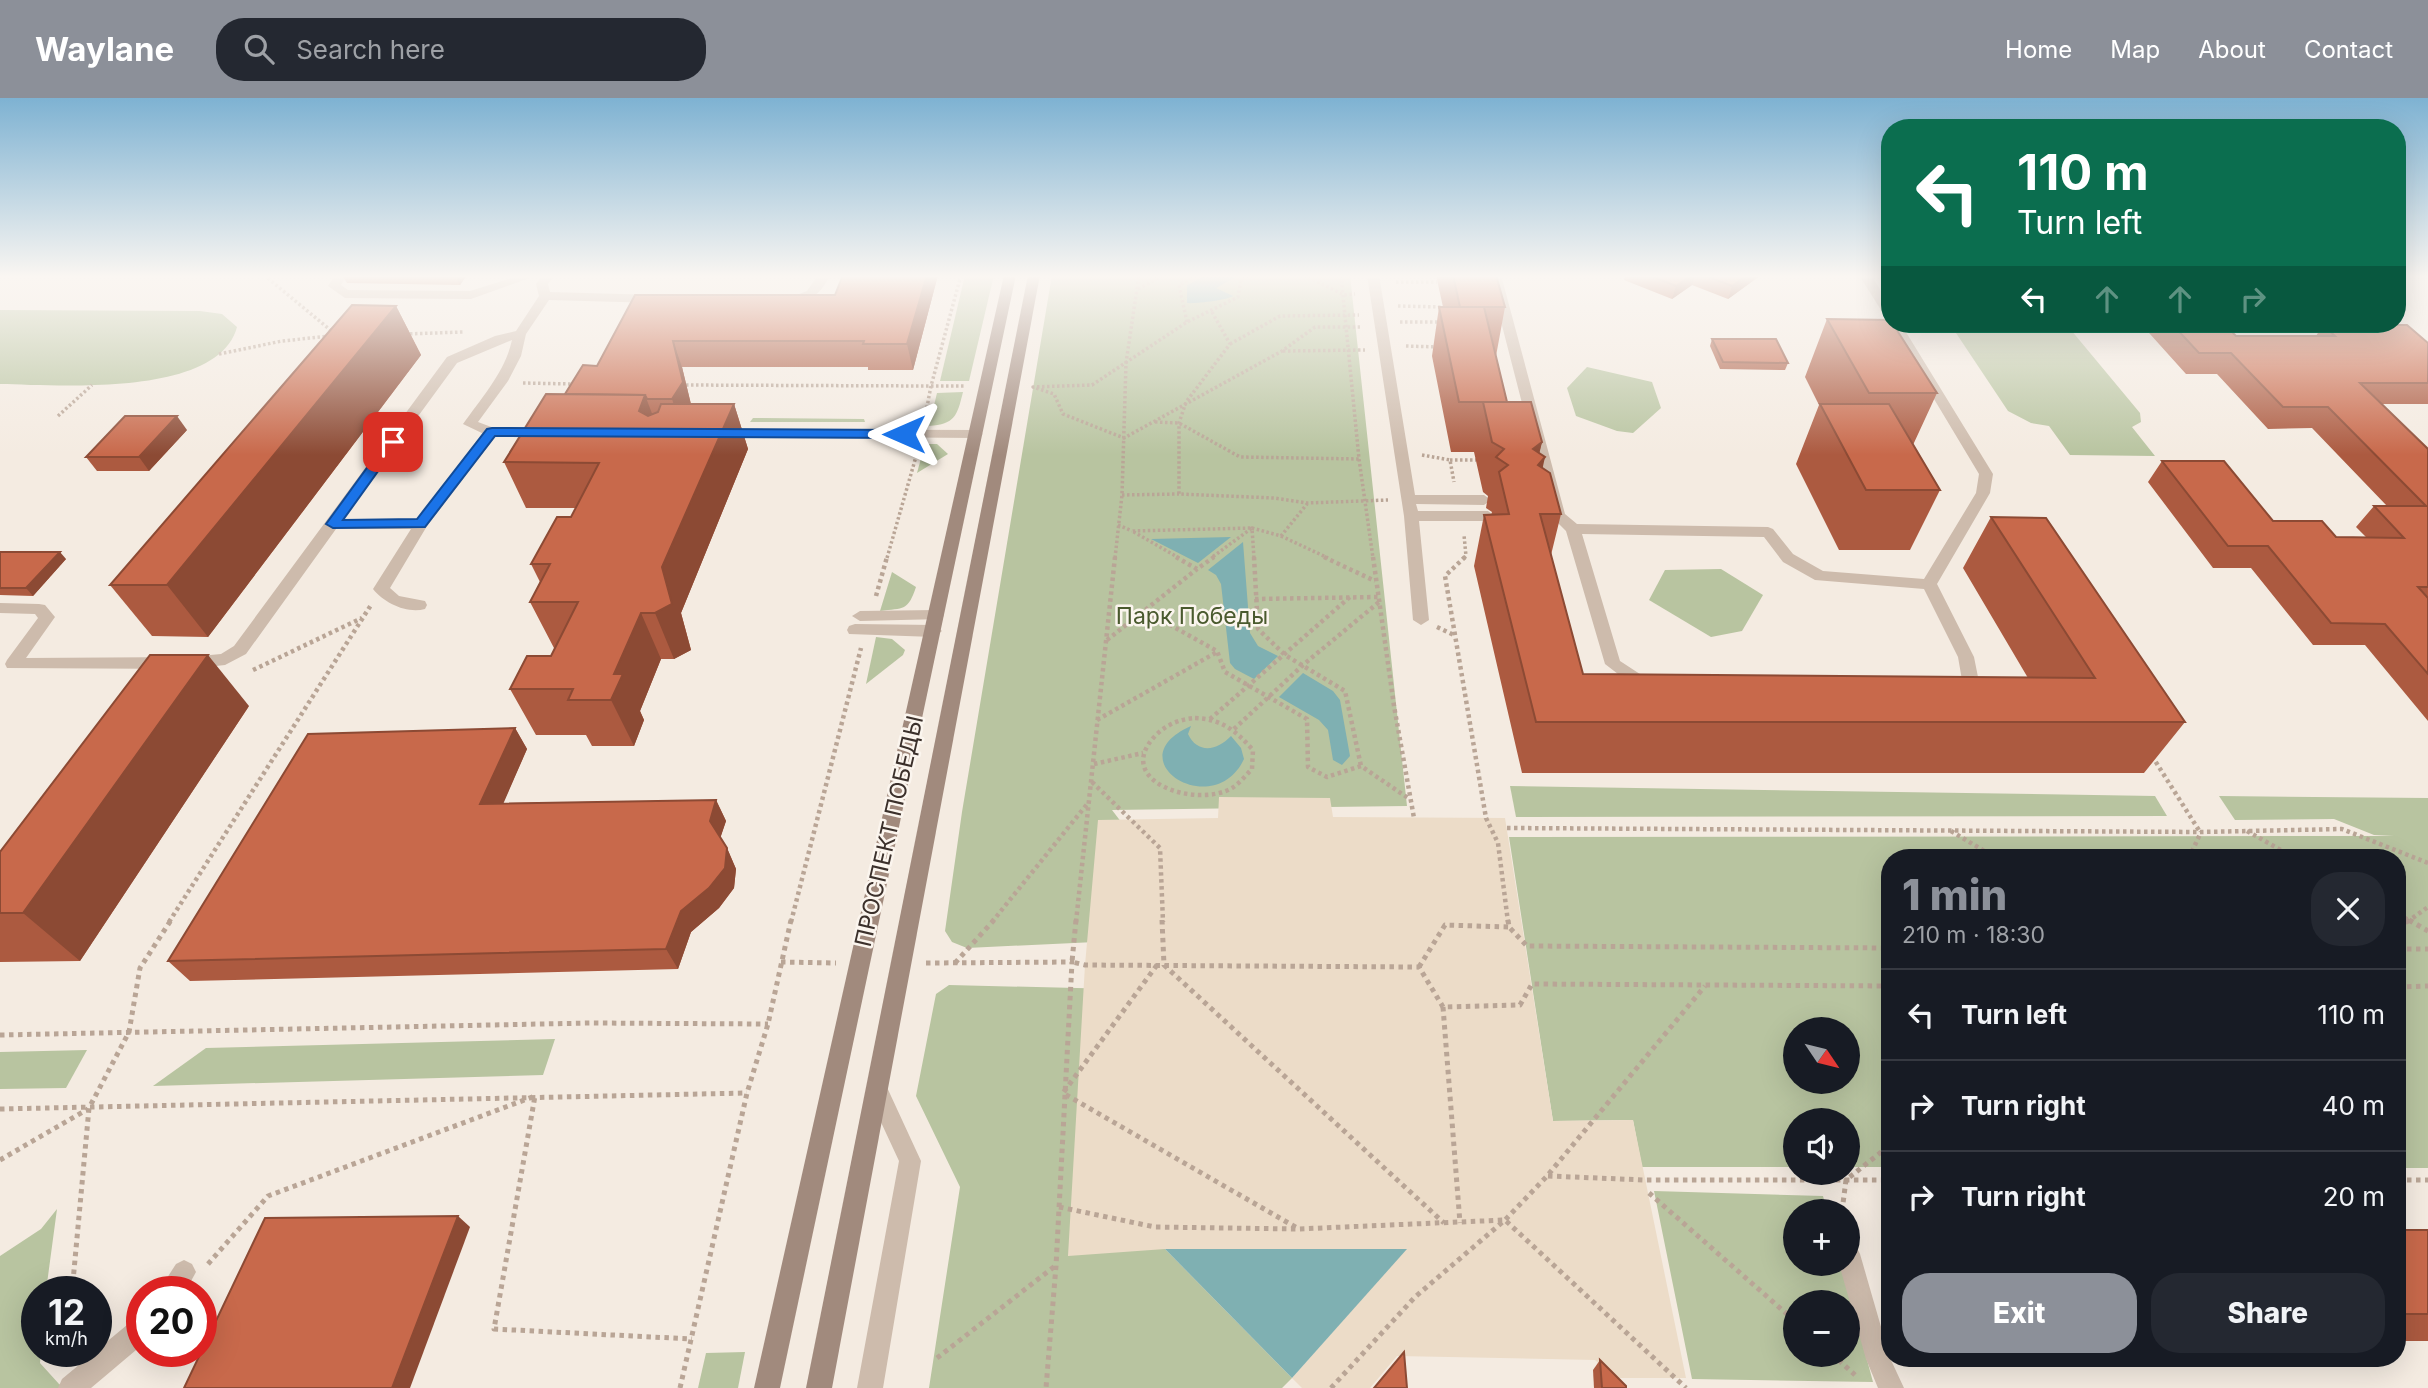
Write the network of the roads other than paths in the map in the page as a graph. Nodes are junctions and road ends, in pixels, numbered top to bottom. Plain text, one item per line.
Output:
1 (515, 335) edge
2 (520, 335) edge
3 (997, 335) edge
4 (1022, 335) edge
5 (1382, 335) edge
6 (1510, 335) edge
7 (1900, 335) edge
8 (716, 422) edge
9 (492, 432) junction
10 (554, 432) edge
11 (976, 434) junction
12 (1408, 499) junction
13 (1484, 500) dead end
14 (1411, 516) junction
15 (1488, 516) edge
16 (333, 524) junction
17 (421, 524) junction
18 (1573, 529) junction
19 (1929, 584) junction
20 (419, 605) dead end
21 (0, 608) edge
22 (1421, 620) dead end
23 (863, 623) road end
24 (935, 623) junction
25 (189, 663) junction
26 (7, 665) edge
27 (176, 679) edge
28 (1667, 688) edge
29 (1939, 694) edge
30 (877, 1090) junction
31 (1854, 1276) edge
32 (126, 1342) edge
33 (1881, 1366) edge
34 (1882, 1367) edge
35 (71, 1388) edge
36 (767, 1388) edge
37 (819, 1388) edge
38 (870, 1388) edge
39 (1891, 1388) edge

1 - 16 lane
2 - 9 lane
3 - 11 main road, ПРОСПЕКТ ПОБЕДЫ
4 - 30 main road, ПРОСПЕКТ ПОБЕДЫ
5 - 12 lane
6 - 18 lane
7 - 19 lane
8 - 11 lane
9 - 10 lane
9 - 17 lane
11 - 24 main road, ПРОСПЕКТ ПОБЕДЫ
12 - 13 lane
12 - 14 lane
14 - 15 lane
14 - 22 lane
16 - 17 lane
16 - 25 lane
17 - 20 lane
18 - 19 lane
18 - 28 lane
19 - 29 lane
21 - 26 lane
23 - 24 lane
24 - 36 main road, ПРОСПЕКТ ПОБЕДЫ
25 - 26 lane
25 - 27 lane
30 - 37 main road, ПРОСПЕКТ ПОБЕДЫ
30 - 38 lane
31 - 33 lane
32 - 35 lane
34 - 39 lane

